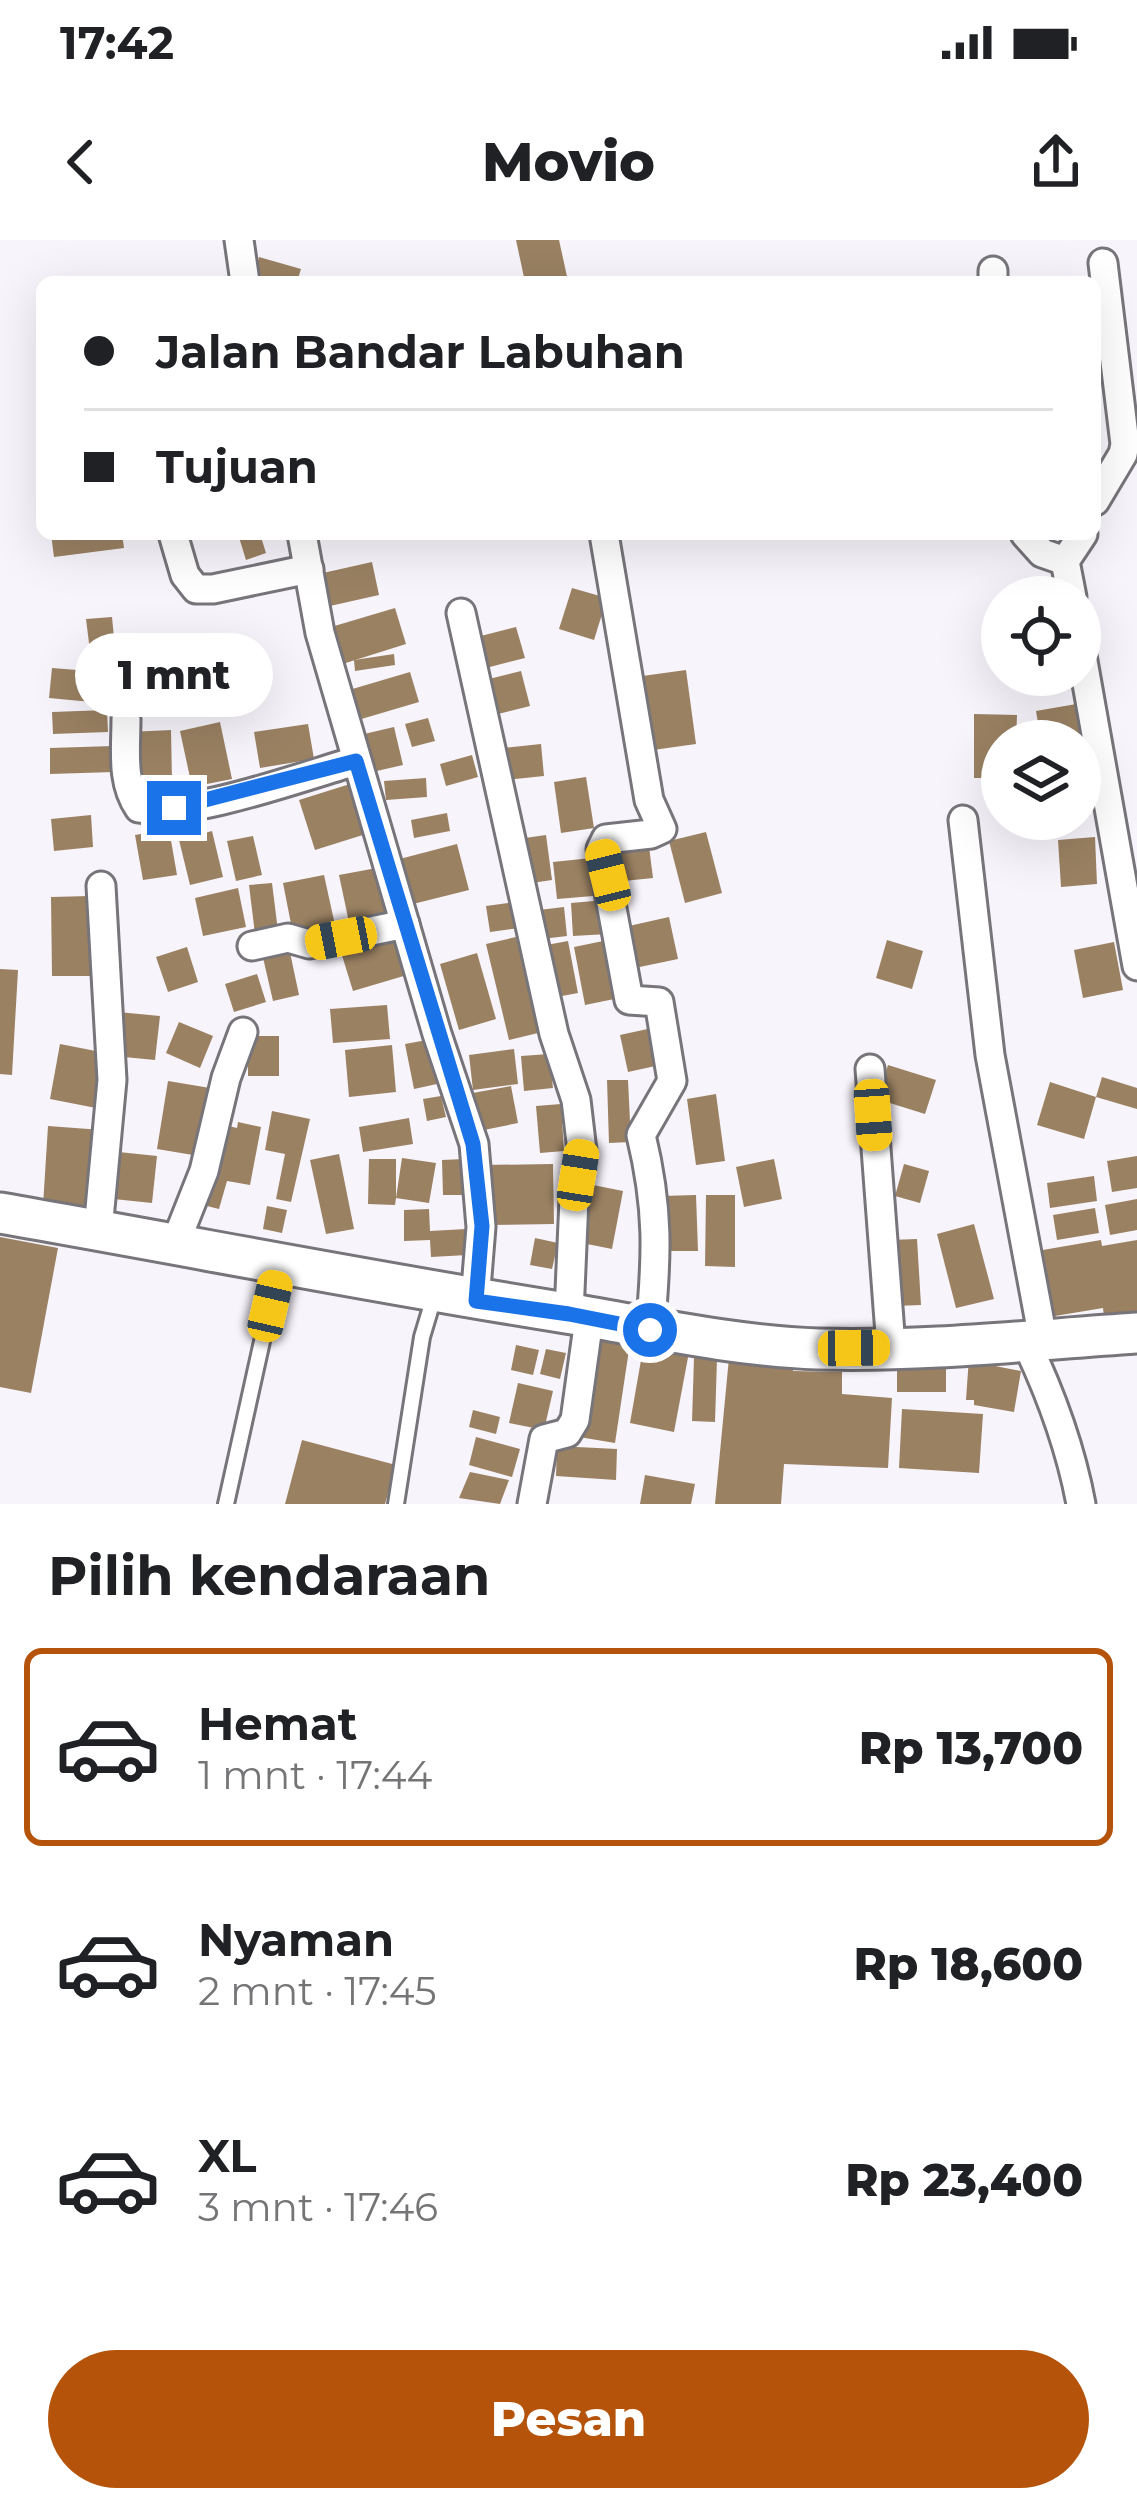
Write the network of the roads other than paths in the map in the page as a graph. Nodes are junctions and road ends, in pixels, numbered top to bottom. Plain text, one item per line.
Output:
1 (238, 240) edge
2 (1103, 263) dead end
3 (244, 276) edge
4 (1101, 491) edge
5 (174, 540) edge
6 (303, 540) edge
7 (605, 540) edge
8 (1030, 540) edge
9 (1079, 540) edge
10 (1065, 561) junction
11 (309, 569) junction
12 (1068, 576) edge
13 (461, 613) dead end
14 (1089, 696) edge
15 (126, 719) dead end
16 (356, 761) junction
17 (964, 820) dead end
18 (101, 886) dead end
19 (405, 924) junction
20 (252, 946) dead end
21 (1137, 966) edge
22 (243, 1032) dead end
23 (870, 1069) dead end
24 (0, 1213) edge
25 (98, 1230) junction
26 (175, 1244) junction
27 (279, 1266) junction
28 (435, 1292) junction
29 (476, 1301) junction
30 (579, 1316) junction
31 (650, 1330) junction
32 (1137, 1333) edge
33 (1034, 1340) junction
34 (891, 1348) junction
35 (226, 1504) edge
36 (396, 1504) edge
37 (532, 1504) edge
38 (1081, 1504) edge

1 - 3 street
2 - 4 street
5 - 11 street
6 - 11 street
7 - 31 street
8 - 10 street
9 - 10 street
10 - 12 street
11 - 16 street
13 - 30 street
14 - 21 street
15 - 16 street
16 - 19 street
17 - 33 street
18 - 25 street
19 - 20 street
19 - 29 street
22 - 26 street
23 - 34 street
24 - 25 main road
25 - 26 main road
26 - 27 main road
27 - 28 main road
27 - 35 lane
28 - 29 main road
28 - 36 lane
29 - 30 main road
30 - 31 main road
30 - 37 street
31 - 34 main road
32 - 33 main road
33 - 34 main road
33 - 38 street

